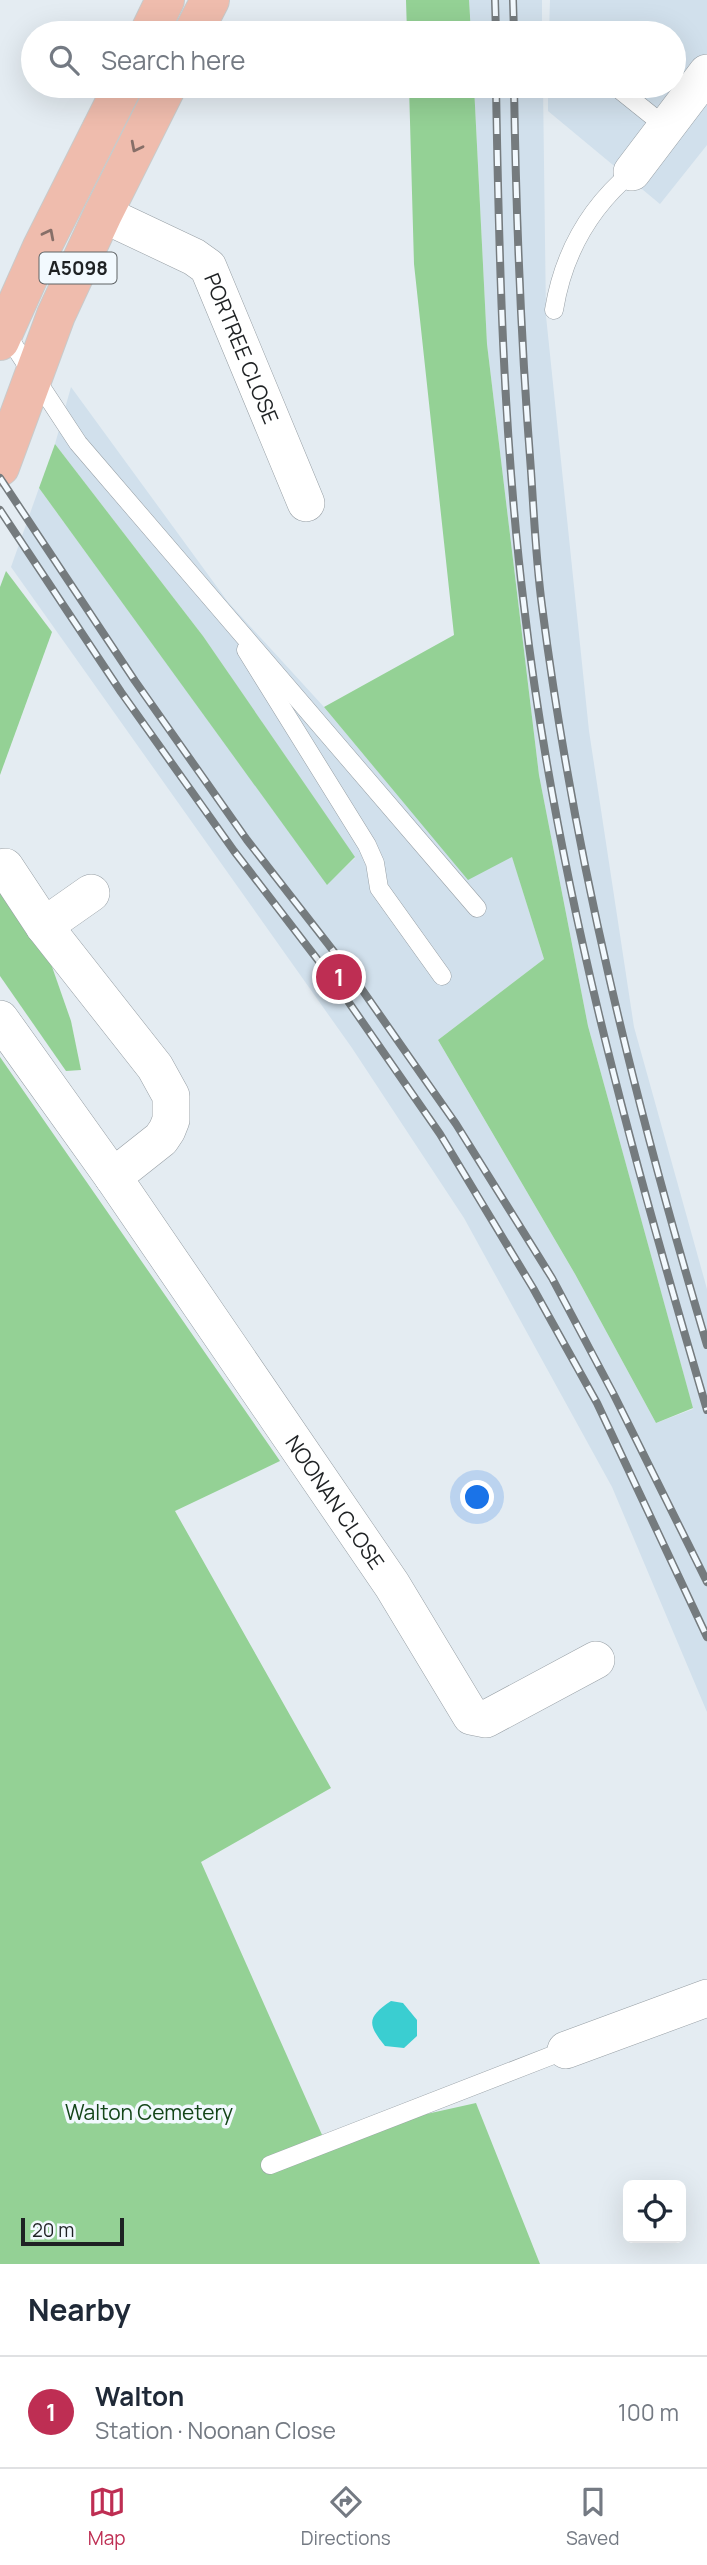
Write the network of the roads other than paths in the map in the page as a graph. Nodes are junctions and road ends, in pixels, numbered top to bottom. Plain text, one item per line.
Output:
1 (165, 0) edge
2 (210, 0) edge
3 (155, 21) edge
4 (199, 21) edge
5 (707, 73) edge
6 (117, 98) edge
7 (161, 98) edge
8 (630, 98) edge
9 (666, 127) junction
10 (632, 172) joint
11 (103, 214) junction
12 (554, 310) dead end
13 (2, 336) edge
14 (34, 378) junction
15 (2, 462) edge
16 (306, 503) dead end
17 (214, 600) junction
18 (5, 867) dead end
19 (91, 893) dead end
20 (477, 908) dead end
21 (44, 926) junction
22 (442, 976) dead end
23 (0, 1020) edge
24 (113, 1177) junction
25 (596, 1660) dead end
26 (707, 1998) edge
27 (566, 2050) joint
28 (270, 2165) dead end

1 - 3 main road
2 - 4 main road
5 - 9 street
13 -> 6 main road, A5098
7 -> 11 main road, A5098
8 - 9 lane
9 - 10 street
10 - 12 lane
11 - 14 main road, A5098
11 - 16 street, PORTREE CLOSE
13 - 14 lane
14 - 15 main road, A5098
14 - 17 lane
17 - 20 lane
17 - 22 lane
18 - 21 street
19 - 21 street
21 - 24 street
23 - 24 street, NOONAN CLOSE
24 - 25 street, NOONAN CLOSE
26 - 27 street
27 - 28 lane

